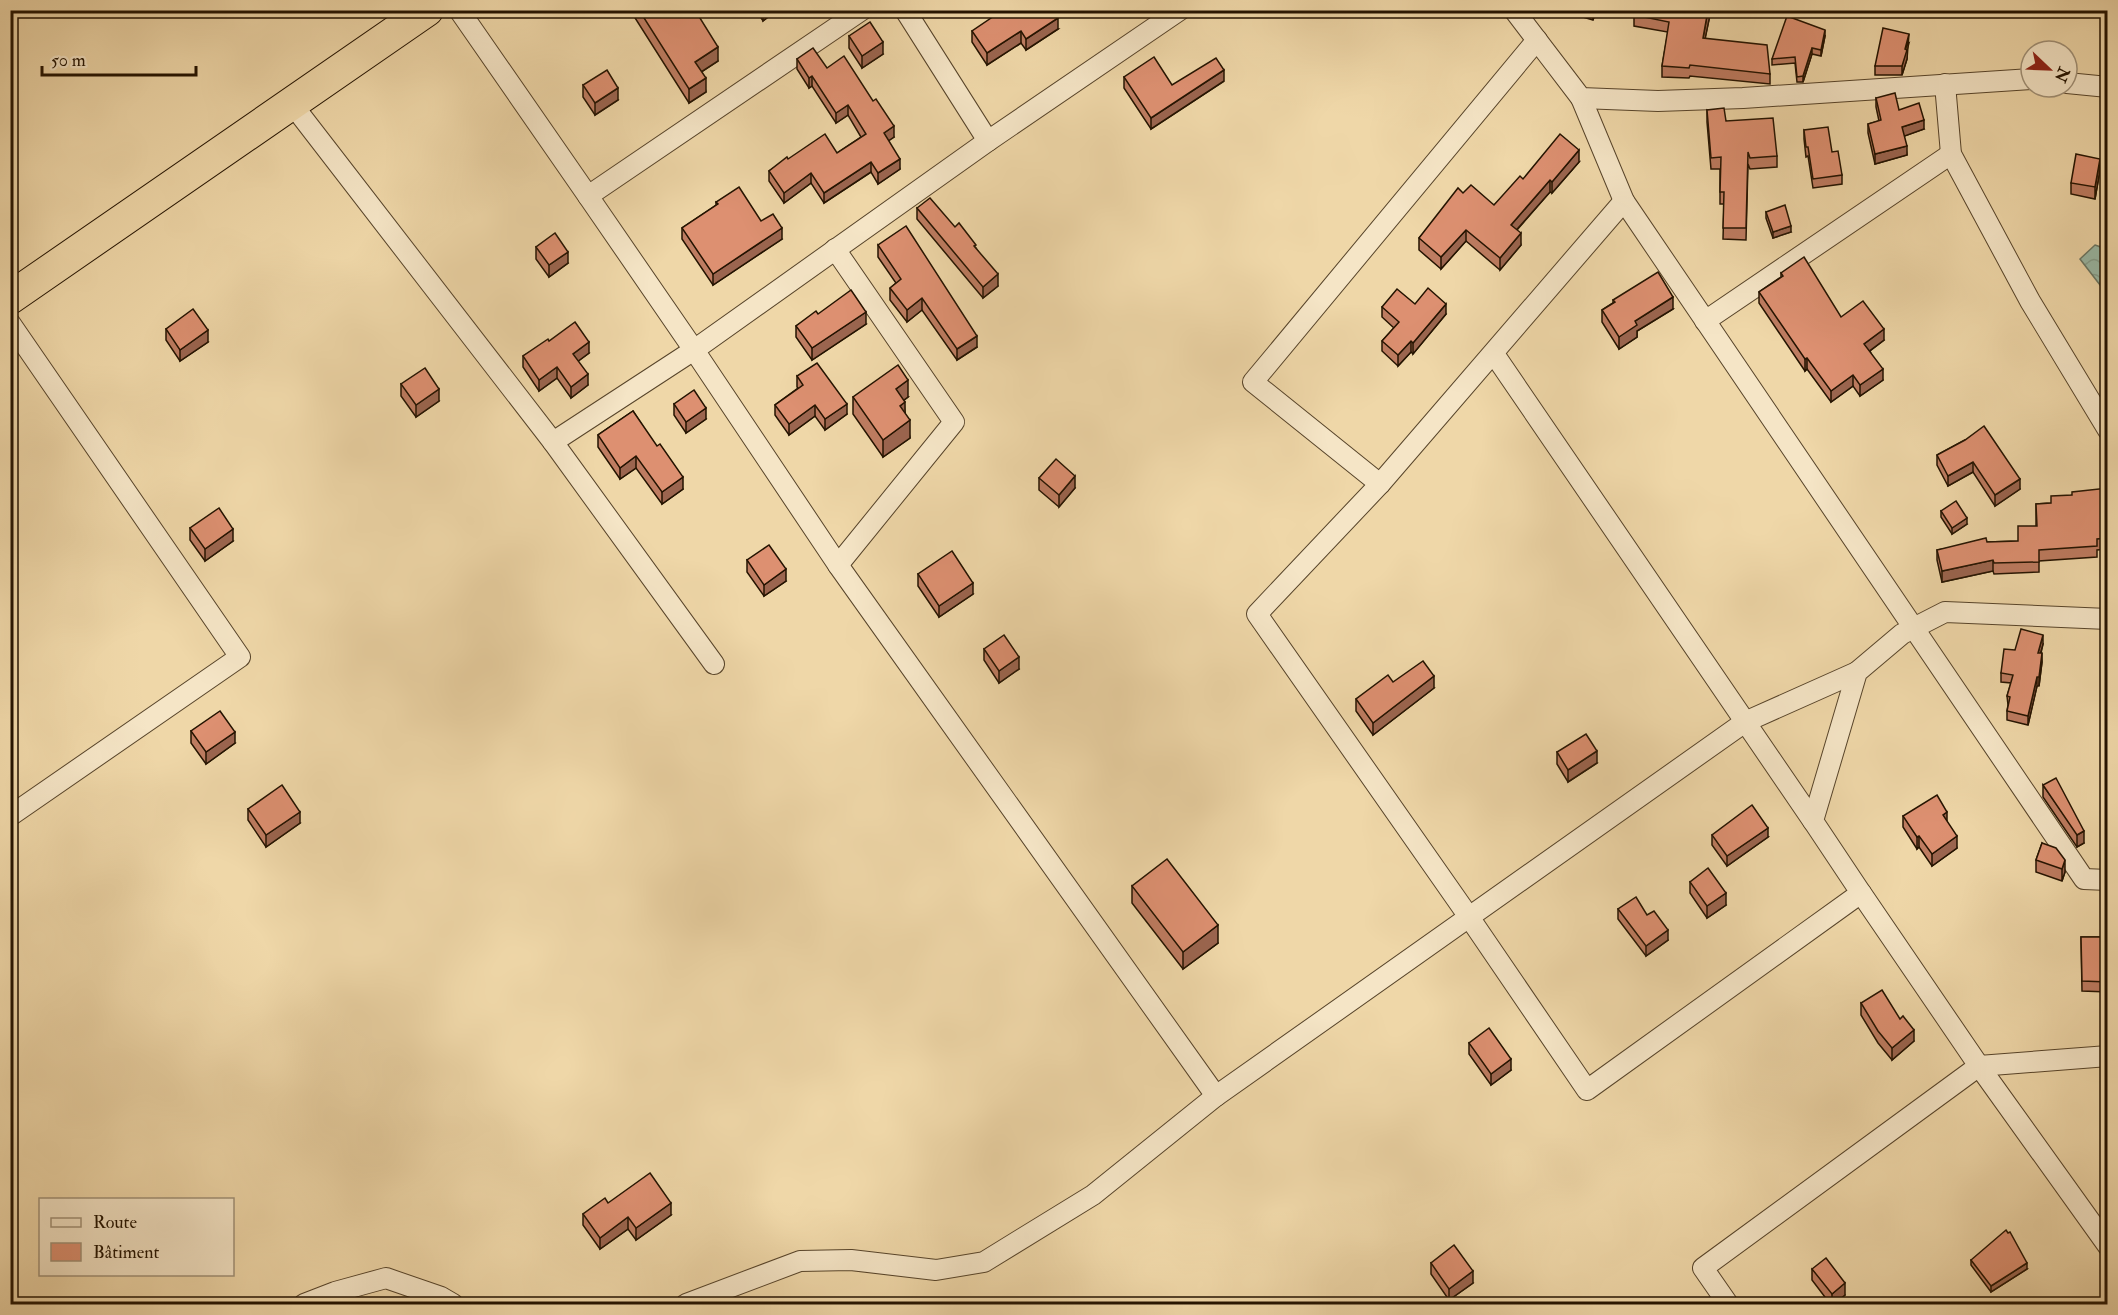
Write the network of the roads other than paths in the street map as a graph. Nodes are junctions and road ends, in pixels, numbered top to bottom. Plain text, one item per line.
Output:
1 (427, 10) edge
2 (459, 10) edge
3 (862, 10) edge
4 (905, 10) edge
5 (1180, 10) edge
6 (1514, 10) edge
7 (1537, 40) junction
8 (2019, 80) edge
9 (1945, 84) junction
10 (2079, 84) edge
11 (2108, 87) edge
12 (1581, 98) junction
13 (292, 104) junction
14 (988, 141) junction
15 (1951, 154) junction
16 (588, 196) junction
17 (1624, 201) junction
18 (835, 249) junction
19 (10, 298) edge
20 (1705, 321) junction
21 (10, 323) edge
22 (694, 350) junction
23 (1494, 354) junction
24 (2108, 430) edge
25 (553, 442) junction
26 (1380, 484) junction
27 (838, 565) junction
28 (2108, 619) edge
29 (1913, 629) junction
30 (714, 664) dead end
31 (1857, 672) junction
32 (1746, 722) junction
33 (10, 816) edge
34 (1813, 821) junction
35 (2108, 880) edge
36 (1861, 893) junction
37 (1469, 917) junction
38 (2108, 1056) edge
39 (1979, 1066) junction
40 (1216, 1096) junction
41 (2108, 1246) edge
42 (304, 1305) edge
43 (453, 1305) edge
44 (686, 1305) edge
45 (1728, 1305) edge

1 - 13 highway
2 - 16 street
3 - 16 street
4 - 14 street
5 - 14 street
6 - 7 street
7 - 12 street
7 - 26 street
8 - 9 street
9 - 12 street
9 - 15 street
10 - 11 street
12 - 17 street
13 - 19 highway
13 - 25 street
14 - 18 street
15 - 20 street
15 - 24 street
16 - 22 street
17 - 20 street
17 - 23 street
18 - 22 street
18 - 27 street
20 - 29 street
21 - 33 street
22 - 25 street
22 - 27 street
23 - 26 street
23 - 32 street
25 - 30 street
26 - 37 street
27 - 40 street
28 - 29 street
29 - 31 street
29 - 35 street
31 - 32 street
31 - 34 street
32 - 34 street
32 - 37 street
34 - 36 street
36 - 37 street
36 - 39 street
37 - 40 street
38 - 39 street
39 - 41 street
39 - 45 street
40 - 44 street
42 - 43 street

